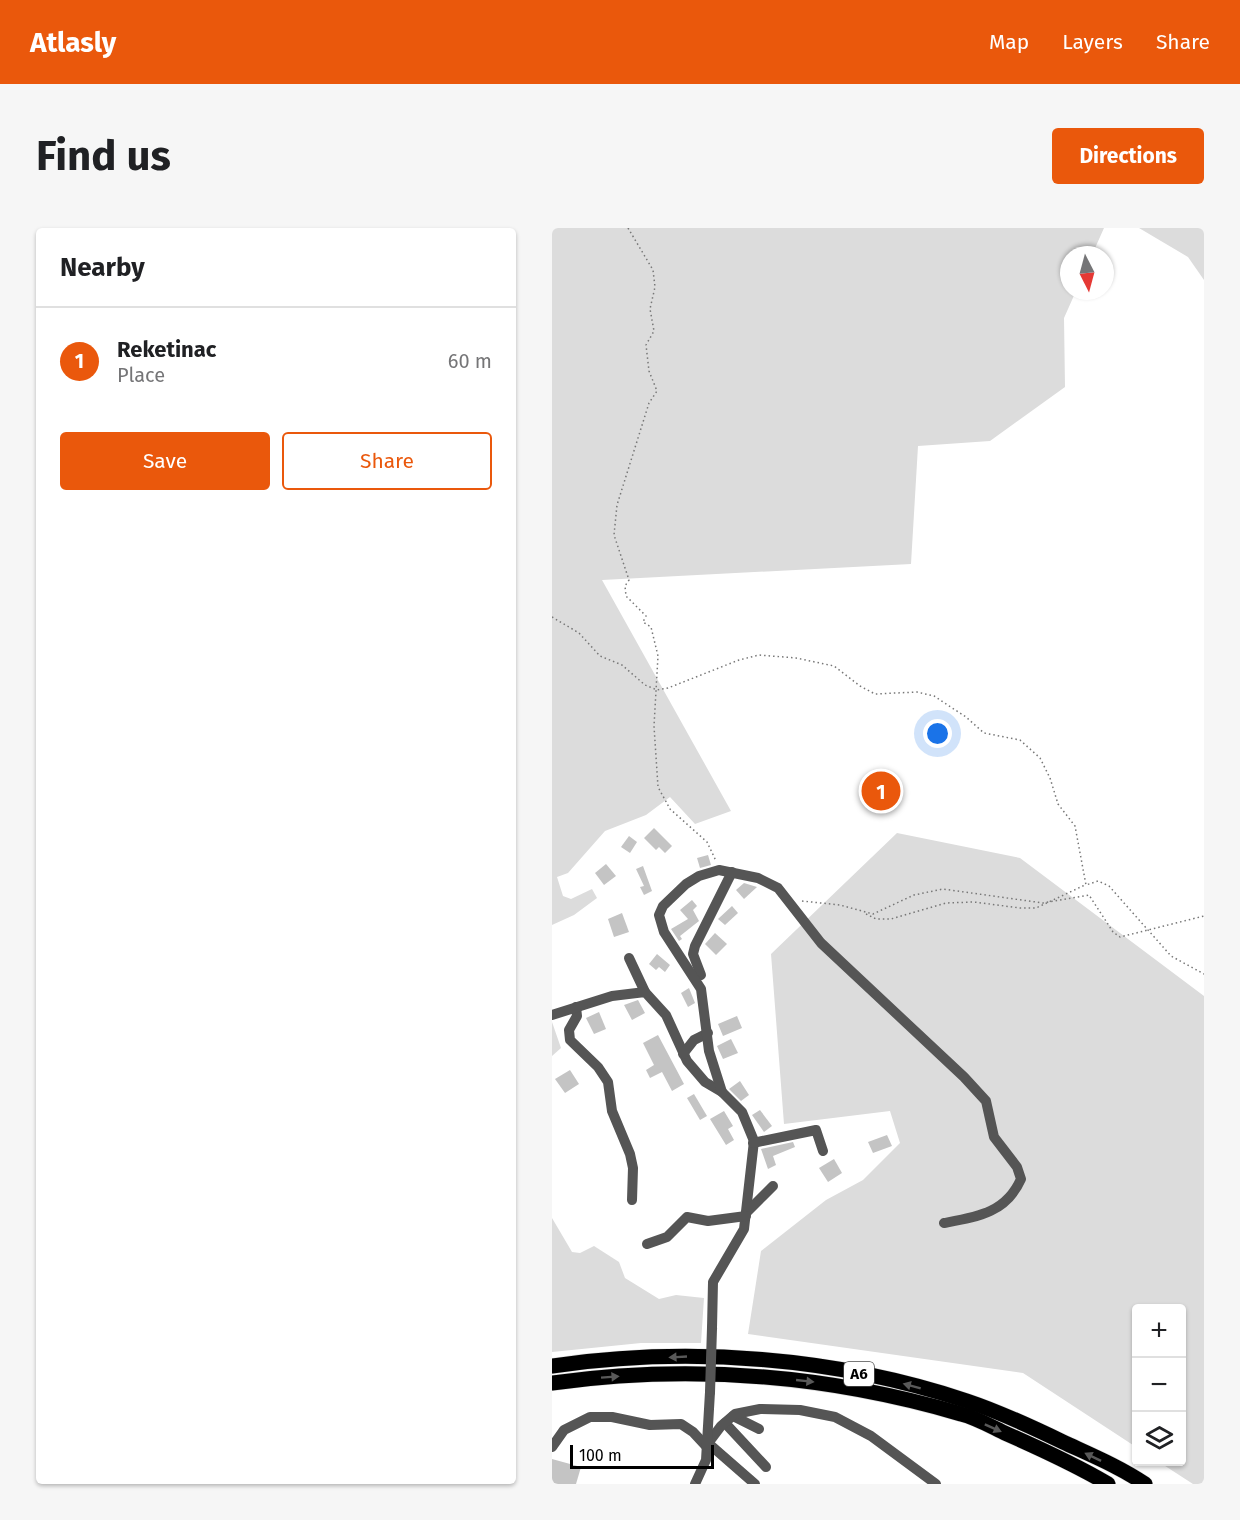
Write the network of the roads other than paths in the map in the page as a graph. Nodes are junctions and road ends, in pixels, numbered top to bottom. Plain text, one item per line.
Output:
1 (732, 872) junction
2 (629, 958) dead end
3 (701, 989) junction
4 (645, 992) junction
5 (576, 1007) junction
6 (552, 1015) edge
7 (708, 1033) junction
8 (683, 1054) junction
9 (722, 1092) junction
10 (753, 1143) junction
11 (823, 1151) dead end
12 (773, 1186) dead end
13 (632, 1200) dead end
14 (746, 1214) junction
15 (944, 1223) dead end
16 (647, 1244) dead end
17 (552, 1366) edge
18 (552, 1383) edge
19 (729, 1419) junction
20 (759, 1429) dead end
21 (707, 1444) junction
22 (552, 1447) edge
23 (766, 1467) dead end
24 (695, 1484) edge
25 (754, 1484) edge
26 (936, 1484) edge
27 (1108, 1484) edge
28 (1144, 1484) edge

1 - 3 street
1 - 3 street
1 - 15 street
2 - 4 street
3 - 7 street
4 - 5 street
4 - 8 street
5 - 6 street
5 - 13 street
7 - 8 street
7 - 9 street
8 - 9 street
9 - 10 street
10 - 11 street
10 - 14 street
12 - 14 street
14 - 16 street
14 - 21 street, bridge
28 -> 17 highway, A6
18 -> 27 highway, A6
19 - 20 street
19 - 21 street
19 - 23 street
19 - 26 street
21 - 22 street
21 - 24 street
21 - 25 street

